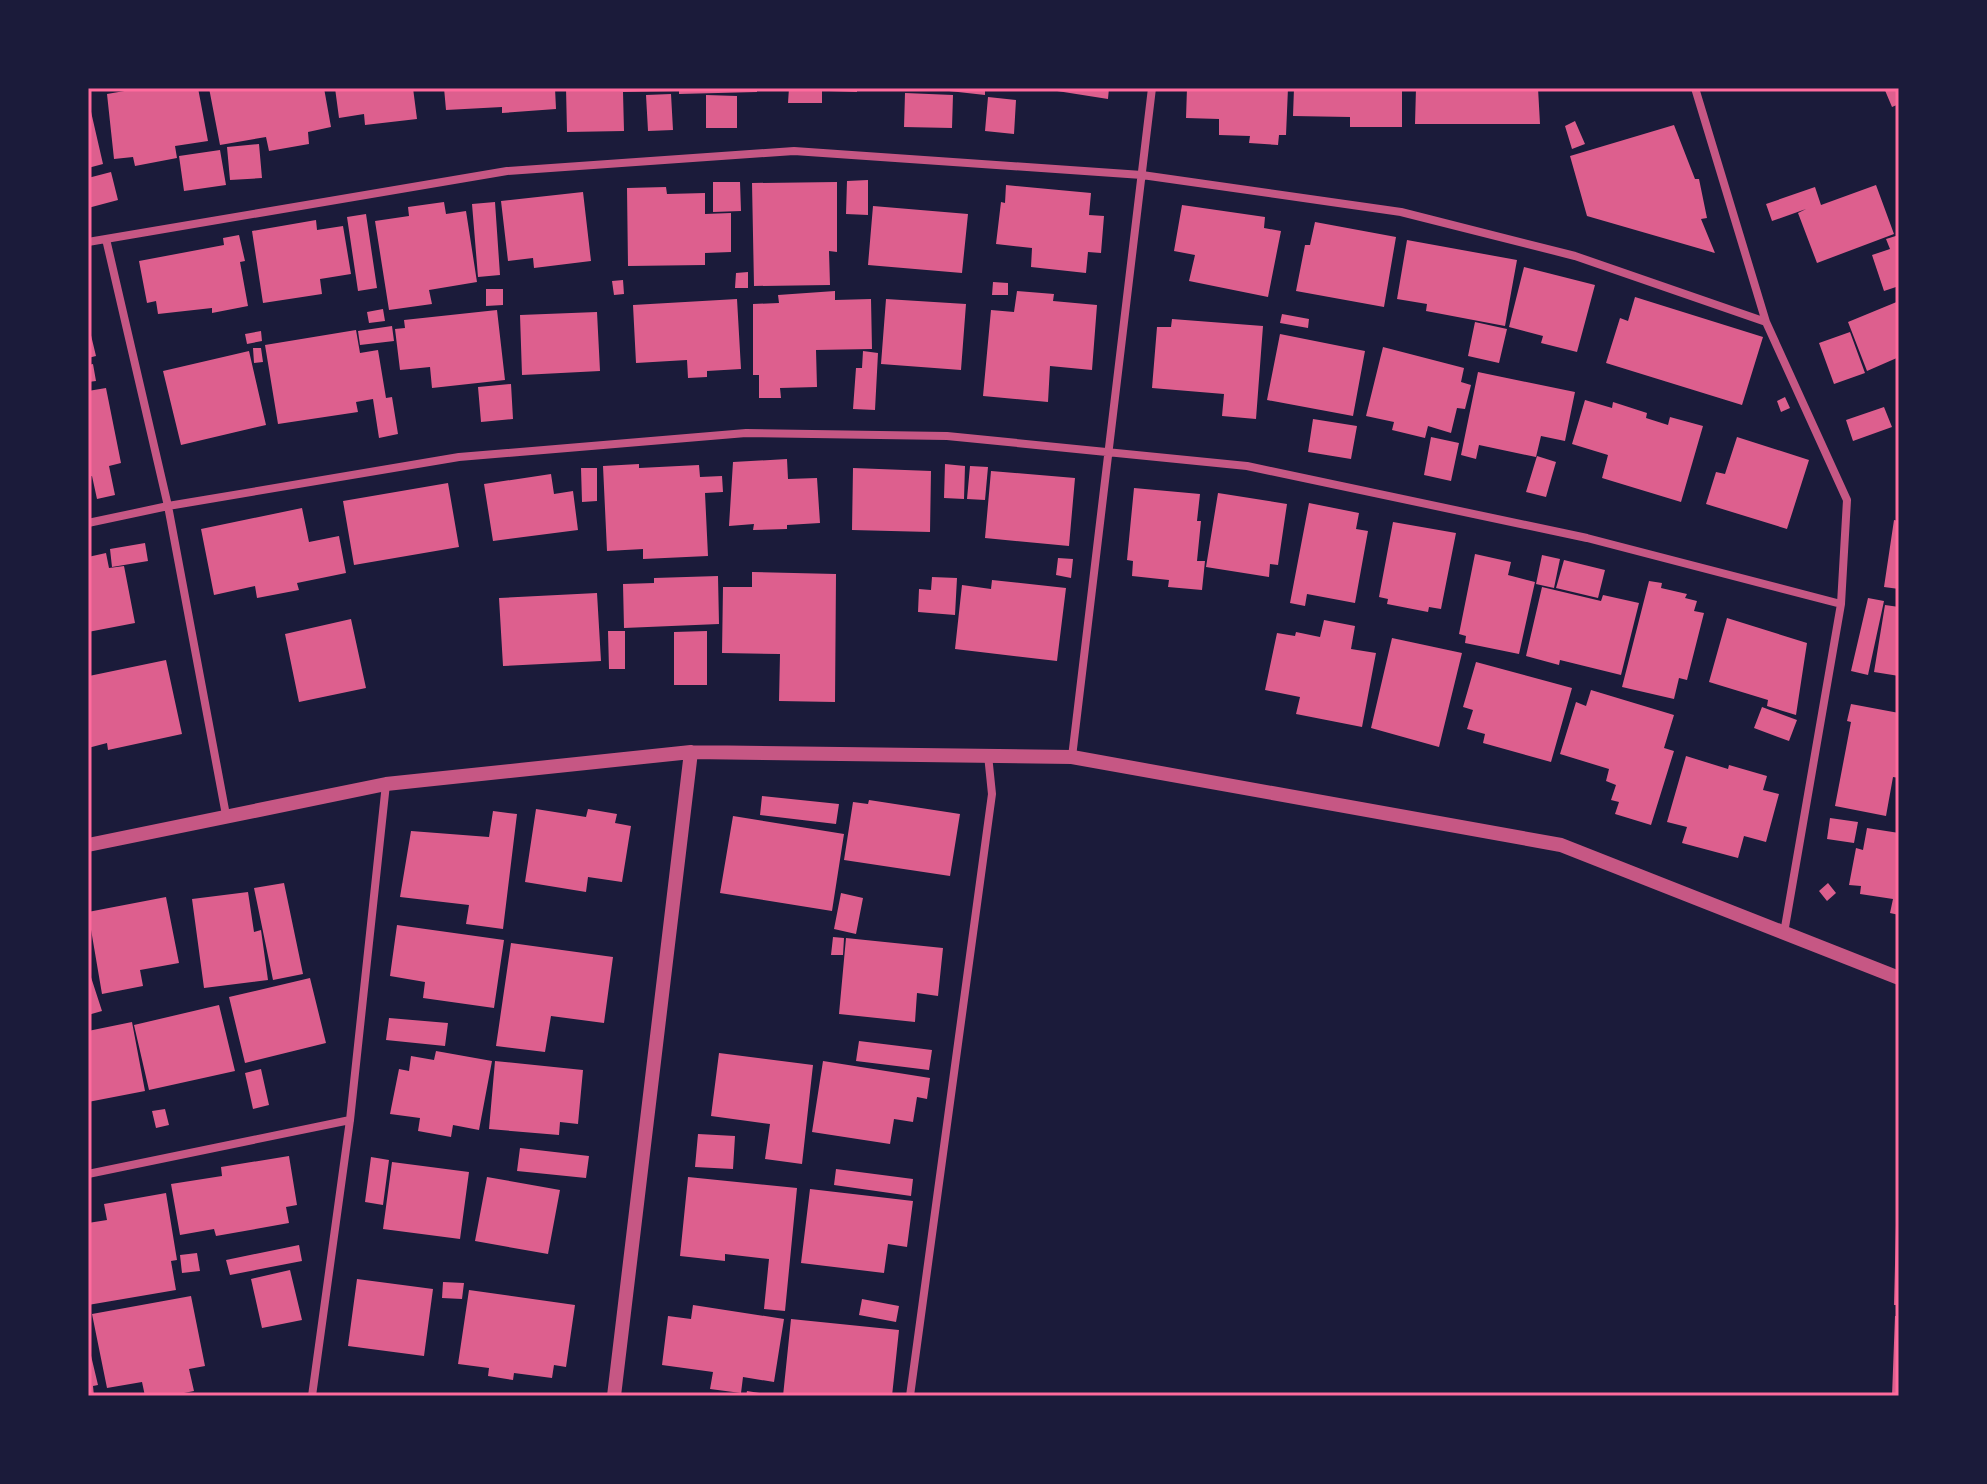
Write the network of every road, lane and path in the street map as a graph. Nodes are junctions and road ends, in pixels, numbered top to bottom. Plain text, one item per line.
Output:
1 (1152, 88) edge
2 (1695, 88) edge
3 (1142, 175) junction
4 (106, 239) junction
5 (88, 242) edge
6 (1766, 322) junction
7 (1107, 452) junction
8 (168, 506) junction
9 (88, 523) edge
10 (1841, 604) junction
11 (691, 752) junction
12 (988, 755) junction
13 (1072, 757) junction
14 (386, 784) junction
15 (226, 815) junction
16 (88, 845) edge
17 (1784, 933) junction
18 (1899, 978) edge
19 (350, 1120) junction
20 (88, 1174) edge
21 (312, 1396) edge
22 (614, 1396) edge
23 (910, 1396) edge

1 - 3 street
2 - 6 street
3 - 4 street
3 - 6 street
3 - 7 street
4 - 5 street
4 - 8 street
6 - 10 street
7 - 8 street
7 - 10 street
7 - 13 street
8 - 9 street
8 - 15 street
10 - 17 street
11 - 12 street
11 - 14 street
11 - 22 street
12 - 13 street
12 - 23 street
13 - 17 street
14 - 15 street
14 - 19 street
15 - 16 street
17 - 18 street
19 - 20 street
19 - 21 street

